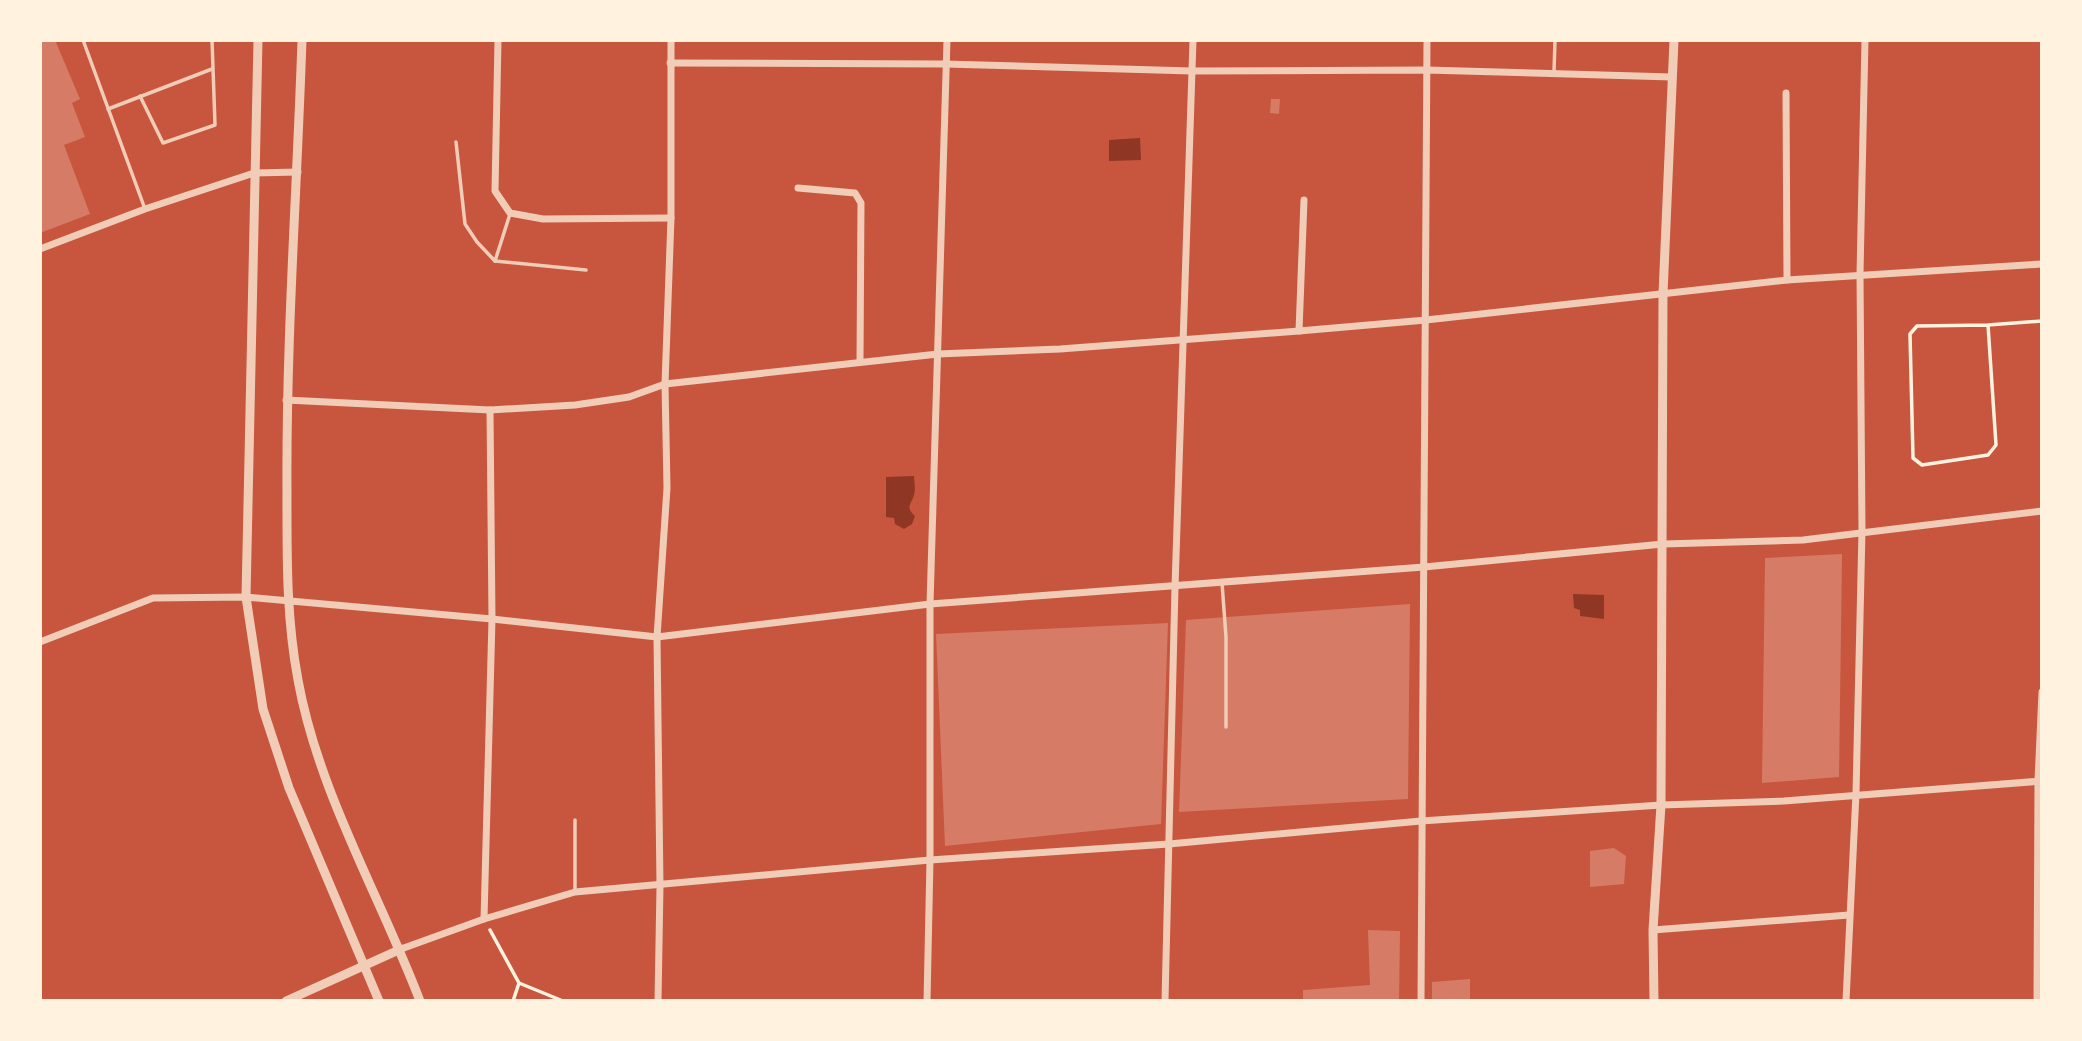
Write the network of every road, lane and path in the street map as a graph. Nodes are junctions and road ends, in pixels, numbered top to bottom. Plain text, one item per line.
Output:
1 (83, 40) edge
2 (212, 40) edge
3 (258, 40) edge
4 (302, 40) edge
5 (498, 40) edge
6 (671, 40) edge
7 (947, 40) edge
8 (1194, 40) edge
9 (1427, 40) edge
10 (1555, 40) edge
11 (1674, 40) edge
12 (1865, 40) edge
13 (670, 63) junction
14 (945, 64) junction
15 (212, 69) junction
16 (1426, 70) junction
17 (1192, 71) junction
18 (1554, 75) junction
19 (1672, 77) junction
20 (1786, 93) dead end
21 (140, 96) junction
22 (108, 109) junction
23 (456, 142) dead end
24 (298, 172) junction
25 (254, 173) junction
26 (798, 188) dead end
27 (1304, 200) dead end
28 (145, 209) junction
29 (510, 213) junction
30 (671, 218) junction
31 (40, 250) edge
32 (495, 261) junction
33 (2042, 264) edge
34 (586, 270) dead end
35 (1860, 274) junction
36 (1787, 280) junction
37 (1663, 294) junction
38 (1426, 320) junction
39 (2042, 321) edge
40 (1987, 326) junction
41 (1299, 331) junction
42 (1183, 338) junction
43 (938, 354) junction
44 (860, 362) junction
45 (665, 384) junction
46 (286, 400) junction
47 (490, 410) junction
48 (2042, 511) edge
49 (1862, 531) junction
50 (1663, 544) junction
51 (1424, 567) junction
52 (1222, 583) junction
53 (1175, 587) junction
54 (246, 597) junction
55 (288, 601) junction
56 (930, 604) junction
57 (492, 619) junction
58 (657, 637) junction
59 (40, 642) edge
60 (2042, 692) edge
61 (1227, 727) dead end
62 (2040, 781) edge
63 (1856, 793) junction
64 (1661, 805) junction
65 (575, 820) dead end
66 (1421, 821) junction
67 (1169, 844) junction
68 (930, 860) junction
69 (660, 886) junction
70 (575, 892) junction
71 (1849, 915) junction
72 (484, 919) junction
73 (1653, 930) junction
74 (401, 949) junction
75 (364, 968) junction
76 (519, 983) junction
77 (286, 1001) edge
78 (379, 1001) edge
79 (420, 1001) edge
80 (513, 1001) edge
81 (561, 1001) edge
82 (658, 1001) edge
83 (928, 1001) edge
84 (1166, 1001) edge
85 (1421, 1001) edge
86 (1654, 1001) edge
87 (1846, 1001) edge
88 (2037, 1001) edge

1 - 22 lane
2 - 15 lane
3 - 25 street
4 - 24 street
5 - 29 street
6 - 13 street
7 - 14 street
8 - 17 street
9 - 16 street
10 - 18 lane
11 - 19 street
12 - 35 street
13 - 14 street
13 - 30 street
14 - 17 street
14 - 43 street
15 - 21 lane
15 - 21 lane
16 - 17 street
16 - 18 street
16 - 38 street
17 - 42 street
18 - 19 street
19 - 37 street
20 - 36 street
21 - 22 lane
22 - 28 lane
23 - 32 lane
24 - 25 street
24 - 46 street
25 - 28 street
25 - 54 street
26 - 44 street
27 - 41 street
28 - 31 street
29 - 30 street
29 - 32 lane
30 - 45 street
32 - 34 lane
33 - 35 street
35 - 36 street
35 - 49 street
36 - 37 street
37 - 38 street
37 - 50 street
38 - 41 street
38 - 51 street
39 - 40 path
40 - 40 path
41 - 42 street
42 - 43 street
42 - 53 street
43 - 44 street
43 - 56 street
44 - 45 street
45 - 47 street
45 - 58 street
46 - 47 street
46 - 55 street
47 - 57 street
48 - 49 street
49 - 50 street
49 - 63 street
50 - 51 street
50 - 64 street
51 - 52 street
51 - 66 street
52 - 53 street
52 - 61 lane
53 - 56 street
53 - 67 street
54 - 55 street
54 - 59 street
54 - 75 street
55 - 57 street
55 - 74 street
56 - 58 street
56 - 68 street
57 - 58 street
57 - 72 street
58 - 69 street
60 - 62 street
62 - 63 street
62 - 88 street
63 - 64 street
63 - 71 street
64 - 66 street
64 - 73 street
65 - 70 lane
66 - 67 street
66 - 85 street
67 - 68 street
67 - 84 street
68 - 69 street
68 - 83 street
69 - 70 street
69 - 82 street
70 - 72 street
71 - 73 street
71 - 87 street
72 - 74 street
72 - 76 path
73 - 86 street
74 - 75 street
74 - 79 street
75 - 77 street
75 - 78 street
76 - 80 path
76 - 81 path

